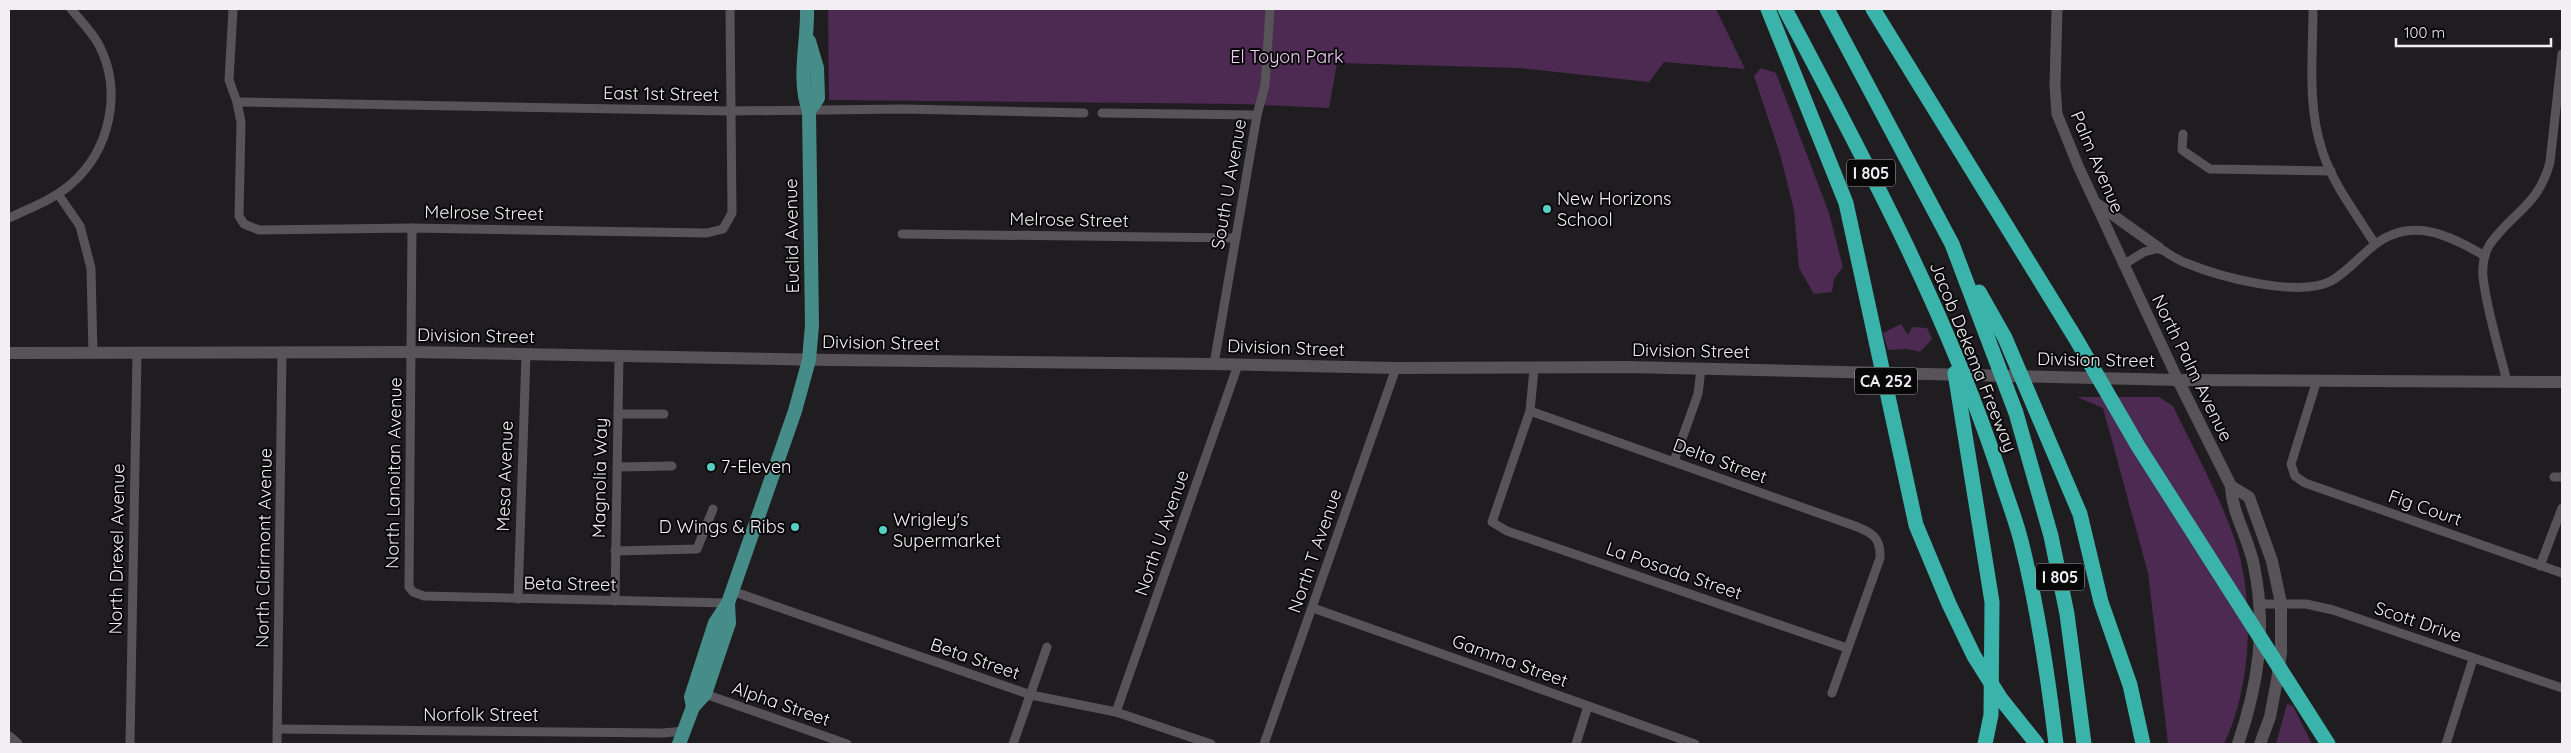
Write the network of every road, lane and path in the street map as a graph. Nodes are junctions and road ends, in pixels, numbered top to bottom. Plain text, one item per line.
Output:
1 (71, 9) edge
2 (232, 9) edge
3 (730, 9) edge
4 (807, 9) edge
5 (1270, 9) edge
6 (1768, 9) edge
7 (1785, 9) edge
8 (1827, 9) edge
9 (1873, 9) edge
10 (2057, 9) edge
11 (2313, 9) edge
12 (2562, 54) edge
13 (237, 102) junction
14 (731, 111) junction
15 (809, 111) junction
16 (1084, 112) dead end
17 (1102, 113) dead end
18 (1257, 116) junction
19 (2183, 134) dead end
20 (2330, 171) junction
21 (58, 194) junction
22 (2094, 202) junction
23 (9, 218) edge
24 (412, 228) junction
25 (902, 234) dead end
26 (1236, 238) junction
27 (1952, 244) junction
28 (2374, 244) junction
29 (2159, 248) junction
30 (2485, 256) junction
31 (2123, 265) junction
32 (282, 351) junction
33 (412, 352) junction
34 (9, 353) edge
35 (93, 354) junction
36 (136, 354) junction
37 (526, 354) junction
38 (619, 356) junction
39 (809, 360) junction
40 (1214, 364) junction
41 (1238, 365) junction
42 (1396, 368) junction
43 (1534, 369) junction
44 (1701, 369) junction
45 (2178, 380) junction
46 (2317, 380) junction
47 (2507, 382) junction
48 (2562, 382) edge
49 (1971, 410) junction
50 (1530, 411) junction
51 (618, 414) junction
52 (664, 414) dead end
53 (1674, 462) junction
54 (672, 466) dead end
55 (617, 467) junction
56 (2231, 486) junction
57 (2562, 508) edge
58 (713, 509) dead end
59 (615, 551) junction
60 (2540, 566) junction
61 (2562, 573) edge
62 (413, 592) joint
63 (730, 597) junction
64 (518, 599) junction
65 (614, 601) junction
66 (2259, 604) junction
67 (2281, 604) junction
68 (1313, 608) junction
69 (1047, 647) dead end
70 (1847, 648) junction
71 (2473, 659) junction
72 (2562, 688) edge
73 (705, 694) junction
74 (1832, 694) dead end
75 (1031, 695) junction
76 (1588, 706) junction
77 (693, 707) junction
78 (1116, 712) junction
79 (277, 729) junction
80 (682, 738) edge
81 (130, 744) edge
82 (277, 744) edge
83 (847, 744) edge
84 (1013, 744) edge
85 (1211, 744) edge
86 (1264, 744) edge
87 (1576, 744) edge
88 (1696, 744) edge
89 (1985, 744) edge
90 (2037, 744) edge
91 (2056, 744) edge
92 (2084, 744) edge
93 (2143, 744) edge
94 (2238, 744) edge
95 (2260, 744) edge
96 (2328, 744) edge
97 (2446, 744) edge

1 - 21 street
2 - 13 street
3 - 14 street
4 - 15 main road, Euclid Avenue
5 - 18 street, South U Avenue
6 - 90 highway, CA 252
7 - 49 highway, Jacob Dekema Freeway / I 805
8 - 27 highway, Jacob Dekema Freeway / I 805
9 - 96 highway
10 - 22 street, Palm Avenue
11 - 20 street
12 - 30 street
13 - 14 street, East 1st Street
13 - 24 street, Melrose Street
14 - 15 street, East 1st Street
14 - 24 street, Melrose Street
15 - 16 street, East 1st Street
15 - 39 main road, Euclid Avenue
17 - 18 street
18 - 26 street, South U Avenue
19 - 20 street
20 - 28 street
21 - 23 street
21 - 35 street
22 - 29 street
22 - 31 street, Palm Avenue
24 - 33 street, North Lanoitan Avenue
25 - 26 street, Melrose Street
26 - 40 street, South U Avenue
27 - 92 highway, Jacob Dekema Freeway / I 805
27 - 93 highway
28 - 29 street
28 - 30 street
29 - 31 street
30 - 47 street
31 - 45 street, North Palm Avenue
32 - 33 main road, Division Street
32 - 36 main road, Division Street
32 - 79 street, North Clairmont Avenue
33 - 37 main road, Division Street
33 - 62 street, North Lanoitan Avenue
34 - 35 main road, Division Street
35 - 36 main road, Division Street
36 - 81 street, North Drexel Avenue
37 - 38 main road, Division Street
37 - 64 street, Mesa Avenue
38 - 39 main road, Division Street
38 - 51 street, Magnolia Way
39 - 40 main road, Division Street
39 - 63 main road, Euclid Avenue
40 - 41 main road, Division Street
41 - 42 main road, Division Street
41 - 78 street, North U Avenue
42 - 43 main road, Division Street
42 - 68 street, North T Avenue
43 - 44 main road, Division Street
43 - 50 street
44 - 45 main road, Division Street
44 - 53 street
45 - 46 main road, Division Street
45 - 56 main road, North Palm Avenue
46 - 47 main road, Division Street
46 - 60 street, Fig Court
47 - 48 main road, Division Street
49 - 89 highway
49 - 91 highway, Jacob Dekema Freeway / I 805
50 - 53 street, Delta Street
50 - 70 street, La Posada Street
51 - 52 street
51 - 55 street, Magnolia Way
53 - 70 street, Delta Street
54 - 55 street
55 - 59 street, Magnolia Way
56 - 66 main road, North Palm Avenue
56 - 67 main road, North Palm Avenue
57 - 60 street
58 - 59 street
59 - 65 street, Magnolia Way
60 - 61 street, Fig Court
62 - 64 street, Beta Street
63 - 65 street, Beta Street
63 - 73 main road
63 - 75 street, Beta Street
63 - 77 main road
64 - 65 street, Beta Street
66 - 67 street, Scott Drive
66 - 94 main road, North Palm Avenue
67 - 71 street, Scott Drive
67 - 95 main road, North Palm Avenue
68 - 76 street, Gamma Street
68 - 86 street, North T Avenue
69 - 75 street
70 - 74 street
71 - 72 street, Scott Drive
71 - 97 street
73 - 77 main road
73 - 83 street, Alpha Street
75 - 78 street, Beta Street
75 - 84 street
76 - 87 street
76 - 88 street, Gamma Street
77 - 80 main road
78 - 85 street, Beta Street
79 - 80 street, Norfolk Street
79 - 82 street, North Clairmont Avenue

